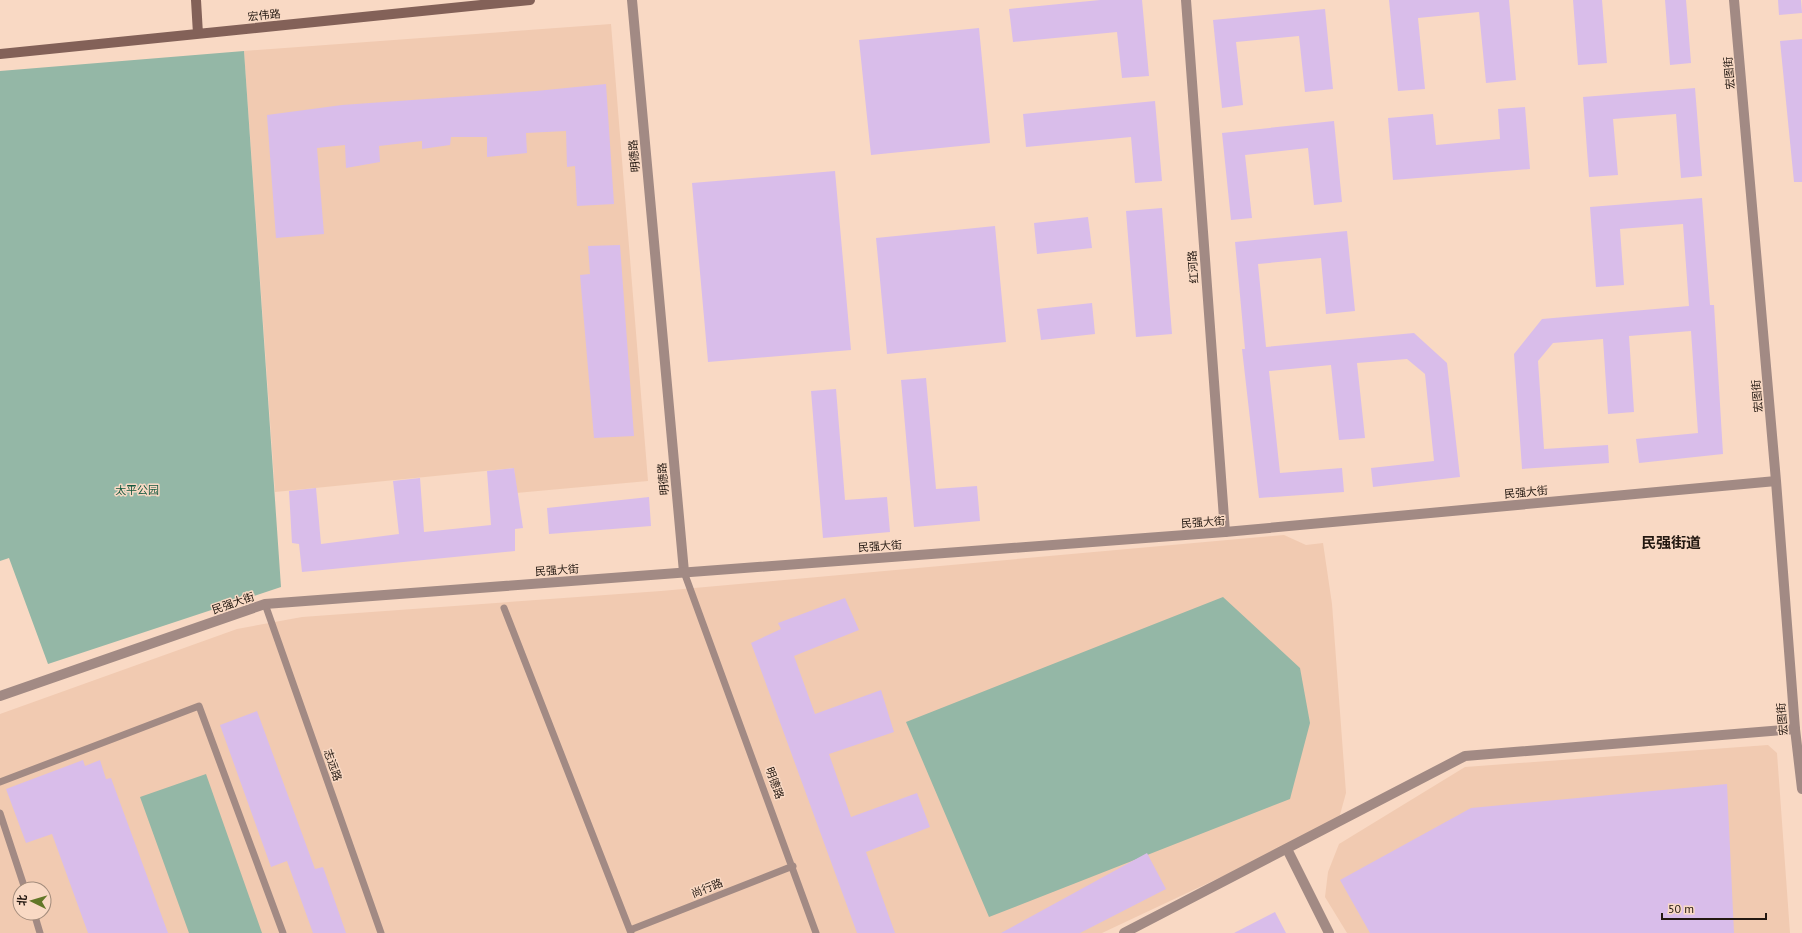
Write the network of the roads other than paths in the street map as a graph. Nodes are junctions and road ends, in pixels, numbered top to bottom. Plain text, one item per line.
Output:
1 (196, 0) edge
2 (530, 0) edge
3 (632, 0) edge
4 (1186, 0) edge
5 (1734, 0) edge
6 (198, 34) junction
7 (0, 54) edge
8 (1776, 482) junction
9 (1225, 532) junction
10 (684, 572) junction
11 (265, 604) junction
12 (504, 608) dead end
13 (0, 696) edge
14 (1795, 729) junction
15 (0, 782) edge
16 (1802, 790) edge
17 (0, 813) edge
18 (1287, 849) junction
19 (793, 866) junction
20 (23, 881) edge
21 (36, 921) edge
22 (631, 932) edge
23 (40, 933) edge
24 (283, 933) edge
25 (381, 933) edge
26 (816, 933) edge
27 (1124, 933) edge
28 (1329, 933) edge

1 - 6 main road
2 - 6 main road, 宏伟路
3 - 10 street, 明德路
4 - 9 street, 红河路
5 - 8 street, 宏图街
6 - 7 main road, 宏伟路
8 - 9 street, 民强大街
8 - 14 street, 宏图街
9 - 10 street, 民强大街
10 - 11 street, 民强大街
10 - 19 lane, 明德路
11 - 13 street, 民强大街
11 - 25 lane, 志远路
12 - 22 lane
14 - 16 street, 宏图街
14 - 18 street
15 - 24 lane
17 - 20 lane
18 - 27 street
18 - 28 street
19 - 22 lane, 尚行路
19 - 26 lane, 明德路
21 - 23 lane

